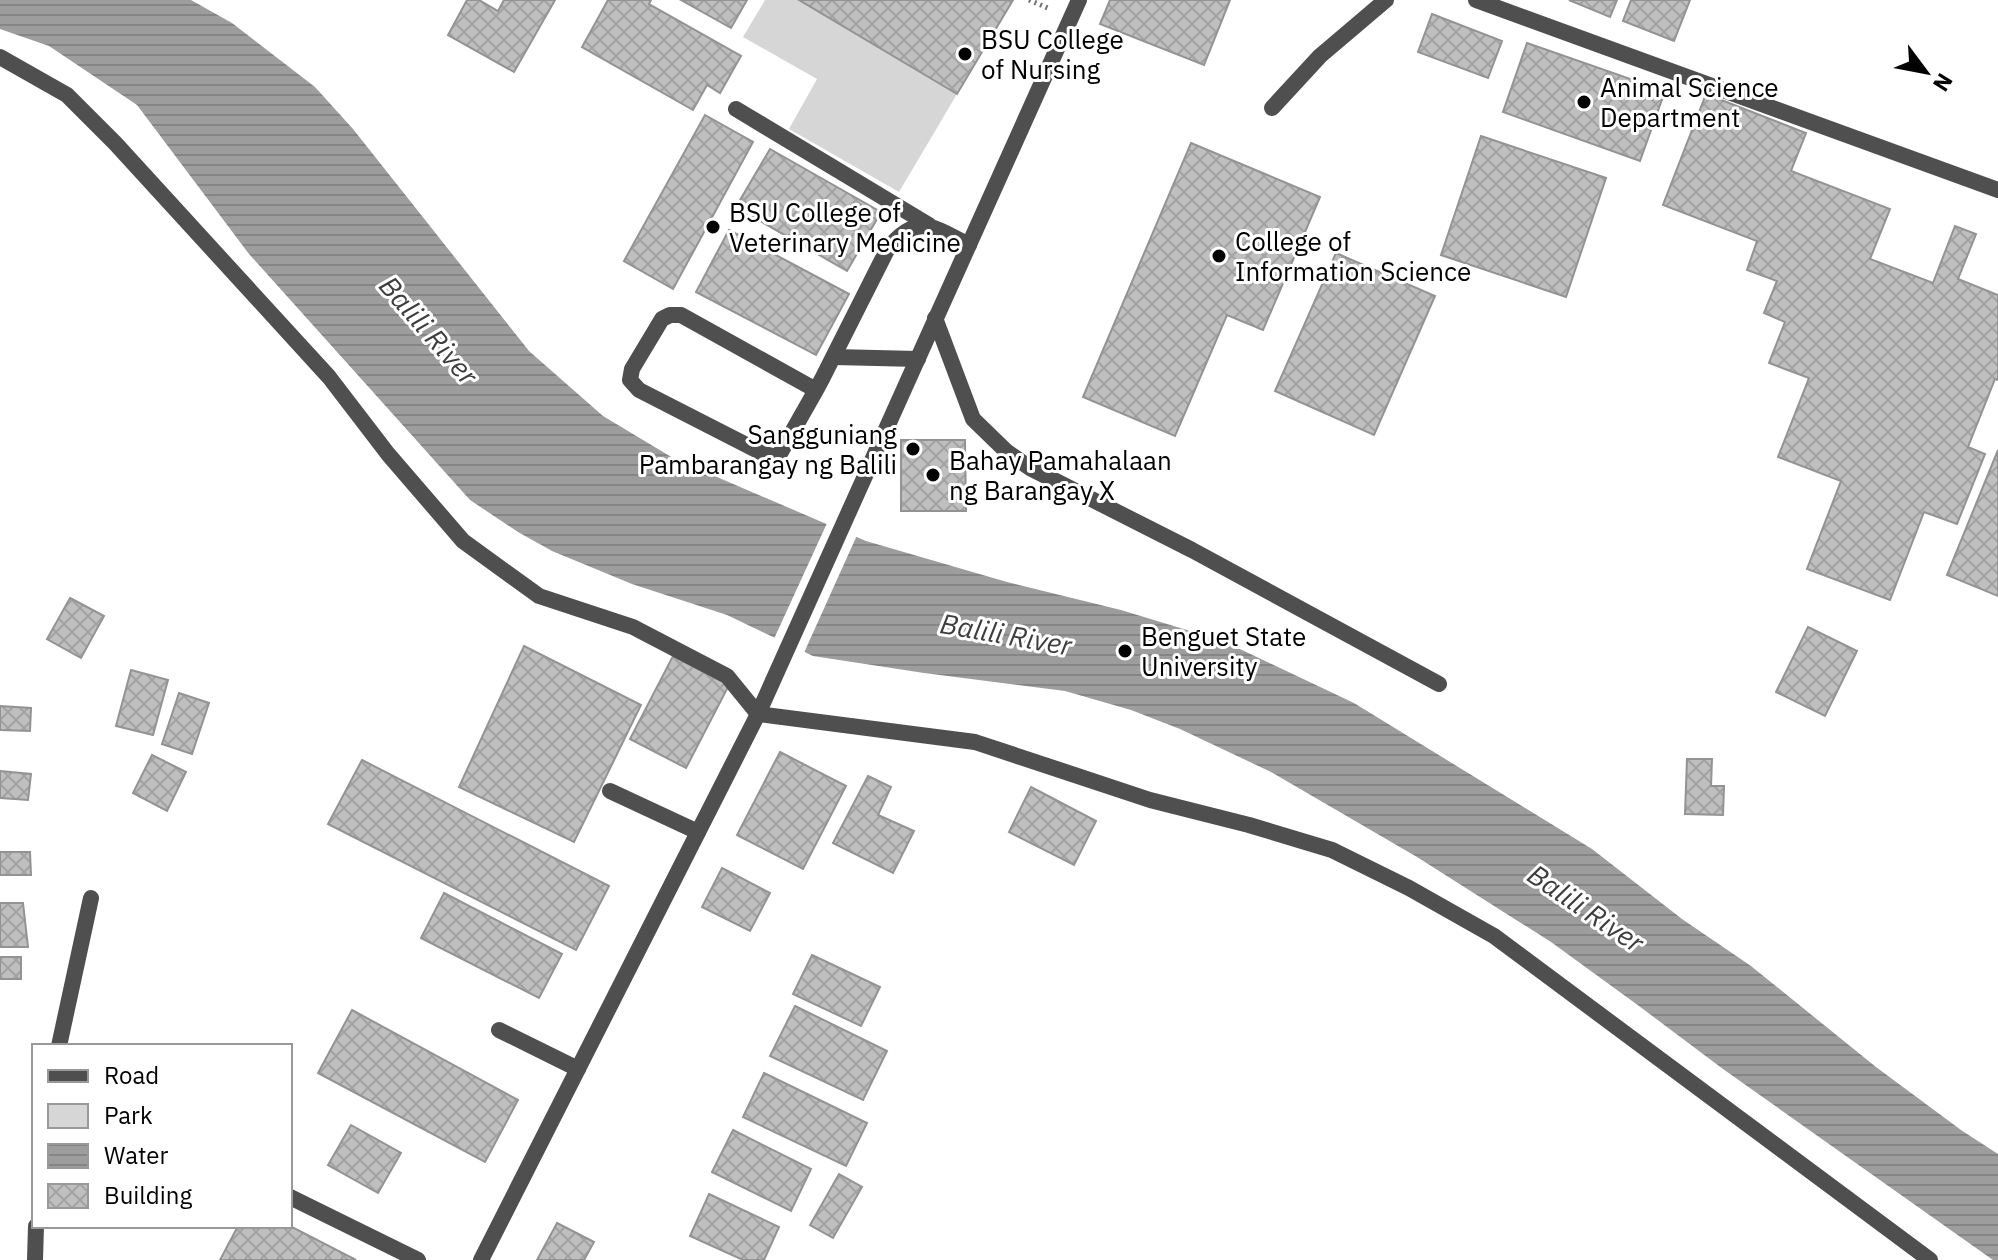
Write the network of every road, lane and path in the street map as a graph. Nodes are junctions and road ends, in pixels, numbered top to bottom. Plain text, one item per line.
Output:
1 (1079, 0) edge
2 (1386, 0) edge
3 (1476, 0) edge
4 (0, 57) edge
5 (1272, 108) dead end
6 (736, 109) dead end
7 (1998, 190) edge
8 (929, 225) junction
9 (969, 245) junction
10 (935, 318) junction
11 (834, 357) junction
12 (918, 359) junction
13 (816, 390) junction
14 (1439, 684) dead end
15 (758, 714) junction
16 (610, 791) dead end
17 (698, 832) junction
18 (91, 898) dead end
19 (499, 1030) dead end
20 (59, 1044) edge
21 (578, 1069) junction
22 (292, 1198) edge
23 (36, 1228) edge
24 (35, 1260) edge
25 (418, 1260) edge
26 (481, 1260) edge
27 (1930, 1260) edge

1 - 9 street
2 - 5 street
3 - 7 street
4 - 15 street
6 - 8 street
8 - 9 street
8 - 11 street
9 - 10 street
10 - 12 street
10 - 14 street
11 - 12 street
11 - 13 street
12 - 15 street
13 - 13 street
15 - 17 street
15 - 27 street
16 - 17 street
17 - 21 street
18 - 20 street
19 - 21 street
21 - 26 street
22 - 25 street
23 - 24 street

